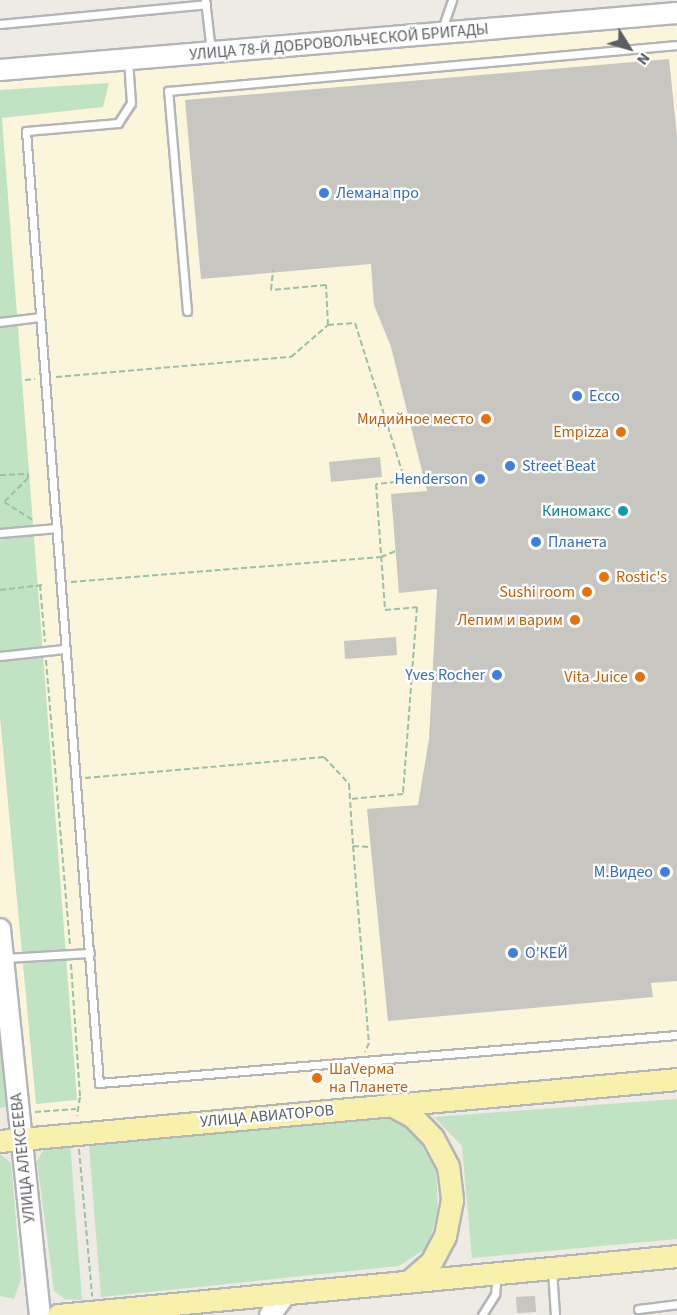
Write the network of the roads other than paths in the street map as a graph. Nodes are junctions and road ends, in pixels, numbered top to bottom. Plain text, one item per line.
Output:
1 (452, 0) edge
2 (205, 2) edge
3 (677, 13) edge
4 (0, 24) edge
5 (440, 34) junction
6 (677, 45) edge
7 (211, 53) junction
8 (128, 59) junction
9 (0, 70) edge
10 (188, 311) dead end
11 (40, 317) junction
12 (0, 322) edge
13 (57, 528) junction
14 (0, 533) edge
15 (64, 649) junction
16 (0, 656) edge
17 (0, 929) edge
18 (90, 953) junction
19 (3, 958) junction
20 (677, 1035) edge
21 (677, 1079) edge
22 (389, 1104) junction
23 (22, 1139) junction
24 (0, 1141) edge
25 (677, 1256) edge
26 (552, 1267) junction
27 (497, 1273) junction
28 (408, 1282) junction
29 (285, 1295) junction
30 (677, 1304) edge
31 (638, 1309) dead end
32 (40, 1315) edge
33 (58, 1315) edge
34 (270, 1315) edge
35 (482, 1315) edge
36 (555, 1315) edge

1 - 5 lane
2 - 4 lane
2 - 7 lane
3 - 5 street, УЛИЦА 78-Й ДОБРОВОЛЬЧЕСКОЙ БРИГАДЫ
5 - 7 street, УЛИЦА 78-Й ДОБРОВОЛЬЧЕСКОЙ БРИГАДЫ
6 - 10 lane
7 - 8 street, УЛИЦА 78-Й ДОБРОВОЛЬЧЕСКОЙ БРИГАДЫ
8 - 9 street, УЛИЦА 78-Й ДОБРОВОЛЬЧЕСКОЙ БРИГАДЫ
8 - 11 lane
11 - 12 lane
11 - 13 lane
13 - 14 lane
13 - 15 lane
15 - 16 lane
15 - 18 lane
17 - 19 street, УЛИЦА АЛЕКСЕЕВА
18 - 19 lane
18 - 20 lane
19 - 23 street, УЛИЦА АЛЕКСЕЕВА
21 - 22 main road, УЛИЦА АВИАТОРОВ
22 - 23 main road, УЛИЦА АВИАТОРОВ
22 - 28 main road
23 - 24 main road, УЛИЦА АВИАТОРОВ
23 - 32 street, УЛИЦА АЛЕКСЕЕВА
25 - 26 main road
26 - 27 main road
26 - 36 lane
27 - 28 main road
27 - 35 lane
28 - 29 main road
29 - 33 main road
29 - 34 street
30 - 31 lane

